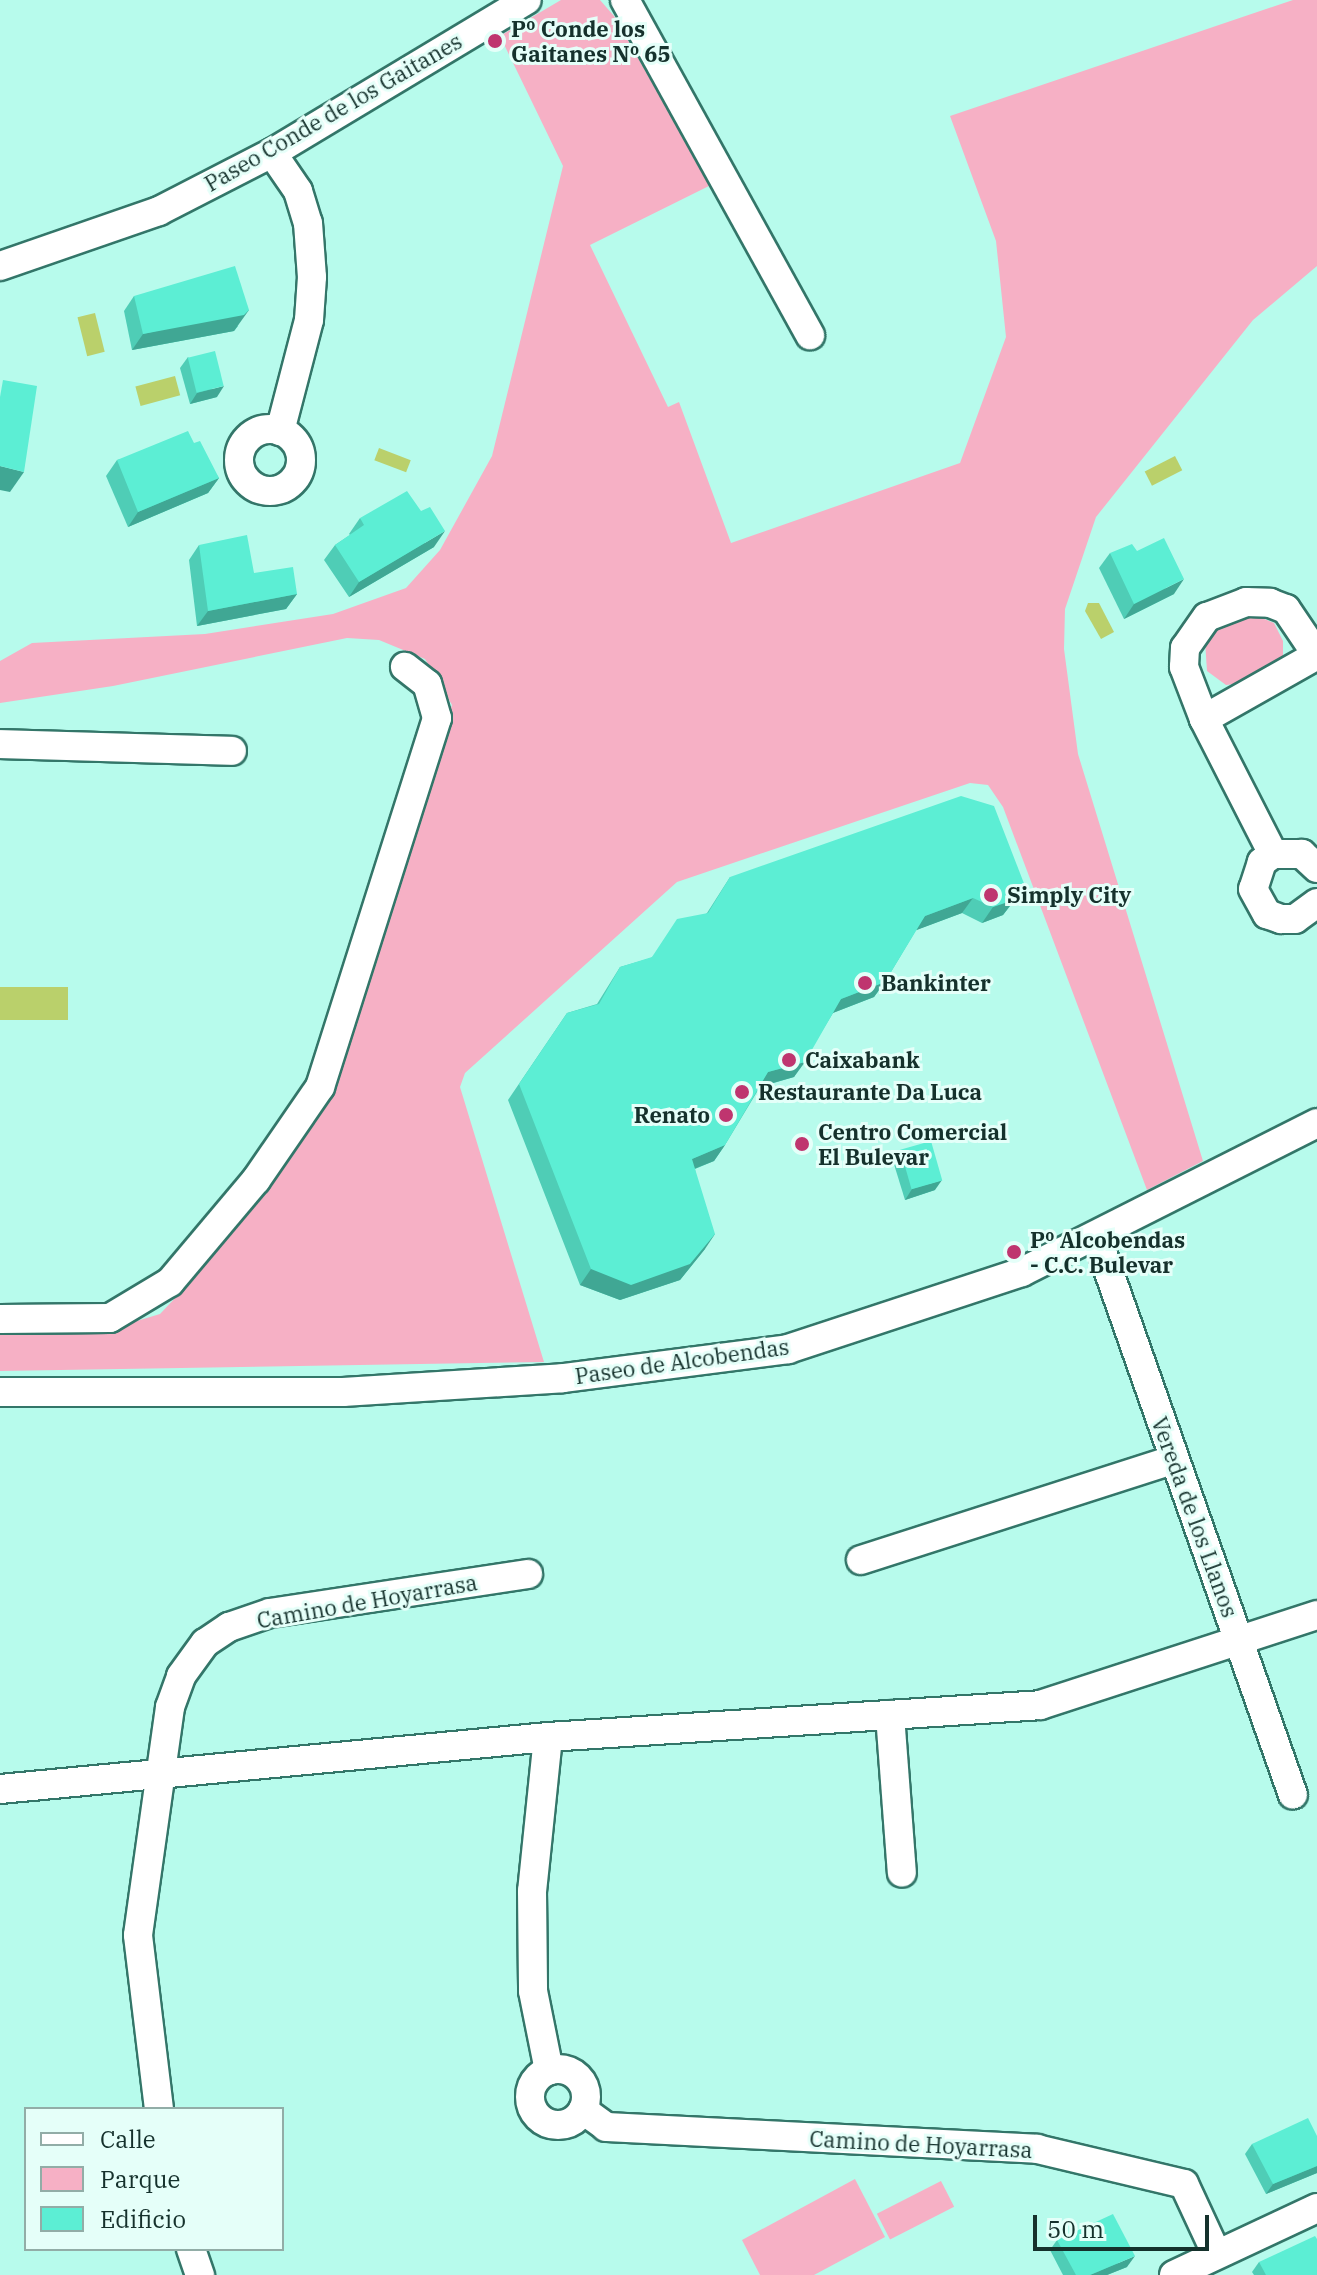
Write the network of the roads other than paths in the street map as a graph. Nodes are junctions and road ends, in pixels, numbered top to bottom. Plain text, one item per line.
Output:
1 (527, 0) edge
2 (625, 0) edge
3 (272, 153) junction
4 (0, 266) edge
5 (810, 335) dead end
6 (280, 431) dead end
7 (1317, 655) edge
8 (405, 667) dead end
9 (1204, 719) junction
10 (0, 744) edge
11 (232, 751) dead end
12 (1273, 854) junction
13 (1317, 868) edge
14 (1317, 903) edge
15 (1317, 1123) edge
16 (1097, 1238) junction
17 (0, 1319) edge
18 (0, 1392) edge
19 (1172, 1460) junction
20 (861, 1560) dead end
21 (528, 1574) dead end
22 (1317, 1615) edge
23 (1241, 1641) junction
24 (890, 1715) junction
25 (548, 1737) junction
26 (161, 1771) junction
27 (0, 1789) edge
28 (1293, 1795) dead end
29 (902, 1873) dead end
30 (549, 2070) junction
31 (159, 2107) edge
32 (583, 2110) junction
33 (1317, 2208) edge
34 (192, 2251) edge
35 (1216, 2253) junction
36 (200, 2275) edge
37 (1174, 2275) edge

1 - 3 street, Paseo Conde de los Gaitanes
2 - 5 street
3 - 4 street, Paseo Conde de los Gaitanes
3 - 6 street
7 - 9 street
7 - 9 street
8 - 17 street
9 - 12 street
10 - 11 street
12 - 13 street
12 - 14 street
15 - 16 street, Paseo de Alcobendas
16 - 18 street, Paseo de Alcobendas
16 - 19 street, Vereda de los Llanos
19 - 20 street
19 - 23 street, Vereda de los Llanos
21 - 26 street, Camino de Hoyarrasa
22 - 23 street
23 - 24 street
23 - 28 street, Vereda de los Llanos
24 - 25 street
24 - 29 street
25 - 26 street
25 - 30 street
26 - 27 street
26 - 31 street, Camino de Hoyarrasa
30 - 32 street
30 - 32 street
32 - 35 street, Camino de Hoyarrasa
33 - 35 street
34 - 36 street
35 - 37 street

